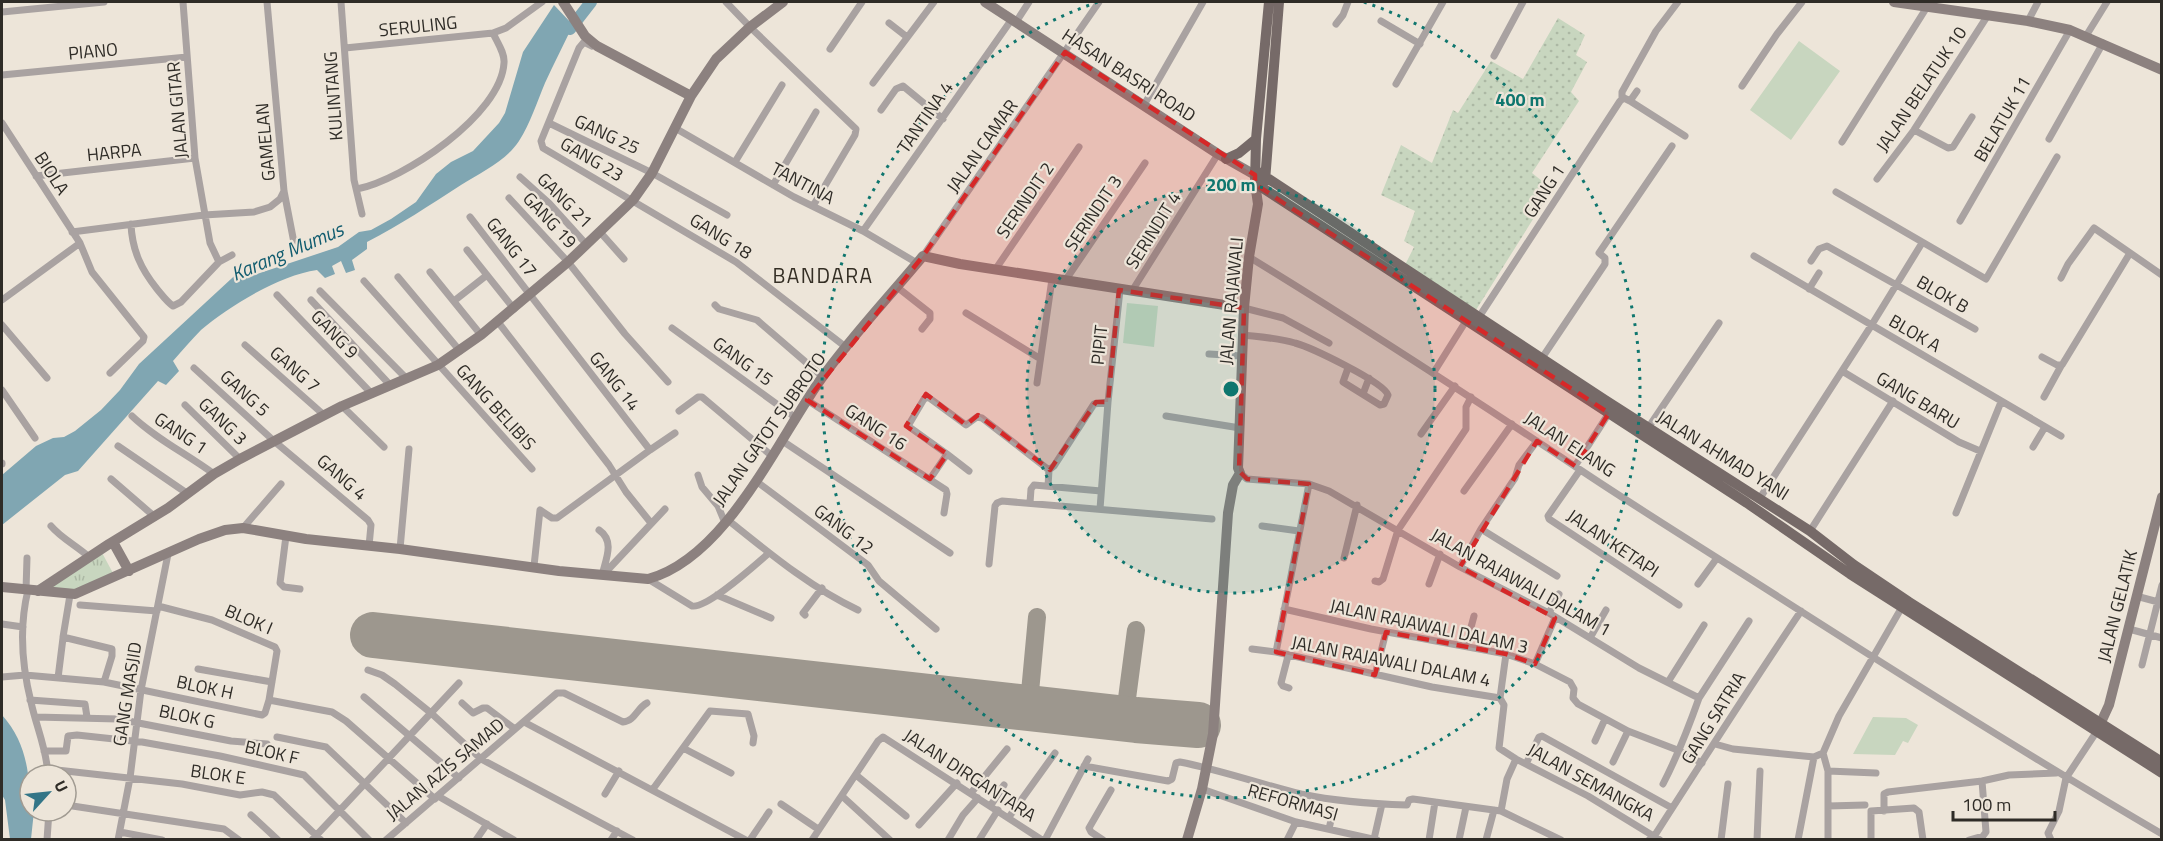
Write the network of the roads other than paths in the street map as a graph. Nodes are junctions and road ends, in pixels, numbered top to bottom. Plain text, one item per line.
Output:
1 (104, 2) edge
2 (183, 2) edge
3 (267, 2) edge
4 (341, 2) edge
5 (542, 2) edge
6 (563, 2) edge
7 (726, 2) edge
8 (783, 2) edge
9 (862, 2) edge
10 (934, 2) edge
11 (985, 2) edge
12 (1029, 2) edge
13 (1099, 2) edge
14 (1203, 2) edge
15 (1269, 2) edge
16 (1279, 2) edge
17 (1348, 2) edge
18 (1443, 2) edge
19 (1523, 2) edge
20 (1678, 2) edge
21 (1802, 2) edge
22 (1894, 2) edge
23 (2038, 2) edge
24 (2106, 2) edge
25 (1927, 7) junction
26 (2, 12) edge
27 (1988, 15) junction
28 (1014, 21) junction
29 (1381, 21) dead end
30 (2028, 21) junction
31 (889, 23) dead end
32 (1336, 24) dead end
33 (750, 27) junction
34 (2070, 30) junction
35 (493, 33) junction
36 (2086, 36) junction
37 (908, 37) junction
38 (2103, 43) junction
39 (1420, 44) junction
40 (345, 48) junction
41 (830, 49) dead end
42 (1065, 52) junction
43 (1494, 56) dead end
44 (187, 57) junction
45 (617, 58) junction
46 (2161, 68) edge
47 (2, 75) edge
48 (873, 83) dead end
49 (1396, 84) dead end
50 (782, 85) dead end
51 (1742, 86) dead end
52 (1637, 91) dead end
53 (691, 96) junction
54 (1622, 99) junction
55 (1630, 100) junction
56 (1144, 105) junction
57 (881, 110) dead end
58 (816, 112) dead end
59 (1972, 117) dead end
60 (943, 118) junction
61 (2, 123) edge
62 (549, 123) junction
63 (675, 128) junction
64 (1914, 130) junction
65 (1684, 136) dead end
66 (1257, 139) junction
67 (2049, 139) dead end
68 (541, 141) joint
69 (1842, 142) dead end
70 (1672, 146) dead end
71 (1079, 147) dead end
72 (1222, 156) junction
73 (2057, 157) dead end
74 (195, 158) junction
75 (735, 162) junction
76 (1145, 163) dead end
77 (652, 172) junction
78 (36, 176) junction
79 (1257, 176) junction
80 (520, 177) dead end
81 (1877, 179) dead end
82 (773, 185) junction
83 (357, 189) junction
84 (1264, 190) junction
85 (284, 192) junction
86 (1836, 192) dead end
87 (509, 198) dead end
88 (633, 200) junction
89 (1258, 204) junction
90 (813, 206) junction
91 (362, 214) dead end
92 (204, 215) junction
93 (727, 215) dead end
94 (470, 217) dead end
95 (1960, 221) dead end
96 (131, 224) junction
97 (863, 231) junction
98 (72, 232) junction
99 (600, 232) junction
100 (79, 241) junction
101 (1922, 243) junction
102 (587, 244) junction
103 (296, 248) dead end
104 (467, 250) dead end
105 (2130, 253) junction
106 (232, 255) dead end
107 (1754, 256) dead end
108 (1249, 257) junction
109 (624, 259) dead end
110 (920, 259) junction
111 (1811, 261) dead end
112 (219, 262) junction
113 (568, 262) junction
114 (995, 270) junction
115 (430, 272) dead end
116 (1819, 273) dead end
117 (487, 275) junction
118 (2162, 275) edge
119 (399, 277) dead end
120 (2061, 278) dead end
121 (1052, 279) junction
122 (364, 281) dead end
123 (1065, 281) junction
124 (1896, 284) junction
125 (897, 287) junction
126 (1809, 289) junction
127 (320, 291) dead end
128 (1126, 291) junction
129 (277, 295) dead end
130 (530, 295) junction
131 (2, 300) edge
132 (311, 300) dead end
133 (454, 301) junction
134 (717, 307) dead end
135 (1244, 308) junction
136 (514, 309) junction
137 (966, 313) dead end
138 (1479, 317) junction
139 (1466, 321) junction
140 (498, 322) junction
141 (1719, 323) dead end
142 (2, 325) edge
143 (1871, 326) junction
144 (672, 328) dead end
145 (921, 330) dead end
146 (1975, 330) dead end
147 (482, 335) junction
148 (1243, 335) junction
149 (1329, 344) dead end
150 (245, 345) dead end
151 (847, 348) junction
152 (460, 351) junction
153 (1209, 354) dead end
154 (1242, 356) junction
155 (2042, 357) dead end
156 (1040, 358) junction
157 (1542, 358) junction
158 (438, 365) junction
159 (2061, 366) junction
160 (194, 368) dead end
161 (1348, 368) junction
162 (1842, 371) junction
163 (1434, 372) junction
164 (110, 373) dead end
165 (823, 377) junction
166 (47, 378) dead end
167 (1369, 378) junction
168 (406, 379) junction
169 (668, 382) dead end
170 (1036, 383) dead end
171 (391, 386) junction
172 (1455, 386) junction
173 (2, 390) edge
174 (372, 394) junction
175 (1363, 394) junction
176 (1471, 397) junction
177 (2044, 397) dead end
178 (807, 400) junction
179 (1893, 401) junction
180 (1108, 402) junction
181 (2001, 402) junction
182 (185, 405) dead end
183 (342, 406) junction
184 (679, 411) dead end
185 (1610, 413) junction
186 (324, 415) junction
187 (132, 416) dead end
188 (1166, 416) dead end
189 (796, 417) junction
190 (1512, 424) junction
191 (2045, 427) junction
192 (1240, 428) junction
193 (1648, 428) junction
194 (675, 433) dead end
195 (1421, 434) dead end
196 (2061, 436) dead end
197 (35, 438) dead end
198 (781, 440) junction
199 (274, 441) junction
200 (1537, 441) junction
201 (118, 446) dead end
202 (384, 447) dead end
203 (2033, 447) dead end
204 (409, 449) dead end
205 (650, 450) junction
206 (1980, 451) junction
207 (947, 454) junction
208 (772, 456) junction
209 (240, 459) junction
210 (1578, 468) junction
211 (532, 469) dead end
212 (1049, 470) junction
213 (969, 471) dead end
214 (1240, 472) junction
215 (213, 474) junction
216 (698, 475) dead end
217 (615, 477) junction
218 (111, 479) dead end
219 (930, 479) junction
220 (756, 481) junction
221 (281, 484) dead end
222 (1309, 484) junction
223 (1048, 486) junction
224 (1101, 491) junction
225 (1464, 491) dead end
226 (188, 494) junction
227 (2162, 497) edge
228 (1760, 498) junction
229 (1030, 503) junction
230 (1357, 506) junction
231 (665, 509) dead end
232 (1100, 509) junction
233 (944, 513) dead end
234 (1956, 513) dead end
235 (2160, 514) edge
236 (155, 517) junction
237 (1212, 519) dead end
238 (726, 521) junction
239 (651, 523) junction
240 (51, 526) dead end
241 (1262, 526) dead end
242 (243, 528) junction
243 (1481, 528) junction
244 (599, 530) dead end
245 (1398, 530) junction
246 (1299, 531) junction
247 (1810, 531) junction
248 (286, 536) junction
249 (113, 542) junction
250 (369, 546) junction
251 (400, 549) junction
252 (769, 552) junction
253 (950, 553) dead end
254 (168, 554) junction
255 (1440, 554) junction
256 (89, 557) junction
257 (27, 558) dead end
258 (1344, 558) dead end
259 (1717, 558) junction
260 (989, 564) dead end
261 (534, 567) junction
262 (1460, 567) junction
263 (1852, 569) junction
264 (129, 571) junction
265 (603, 575) junction
266 (1557, 576) dead end
267 (648, 579) junction
268 (1375, 581) dead end
269 (1429, 584) dead end
270 (1698, 584) dead end
271 (2162, 585) edge
272 (2, 587) edge
273 (822, 588) junction
274 (300, 589) dead end
275 (28, 590) junction
276 (1559, 594) dead end
277 (70, 595) junction
278 (717, 595) junction
279 (2136, 596) junction
280 (2159, 602) edge
281 (80, 605) dead end
282 (1679, 605) dead end
283 (1902, 607) junction
284 (158, 609) junction
285 (1284, 609) junction
286 (858, 610) dead end
287 (1606, 610) dead end
288 (1801, 611) junction
289 (805, 615) dead end
290 (1552, 615) junction
291 (1474, 616) dead end
292 (771, 618) dead end
293 (1749, 621) dead end
294 (2, 624) edge
295 (1704, 625) dead end
296 (23, 627) junction
297 (936, 628) dead end
298 (2129, 629) junction
299 (1386, 632) junction
300 (2151, 635) junction
301 (63, 638) junction
302 (1590, 638) junction
303 (2162, 638) edge
304 (1466, 646) junction
305 (1252, 649) dead end
306 (1276, 652) junction
307 (1506, 654) junction
308 (1288, 656) junction
309 (1874, 658) junction
310 (1535, 664) junction
311 (2142, 665) dead end
312 (198, 669) dead end
313 (368, 670) dead end
314 (25, 675) junction
315 (1375, 675) junction
316 (2, 677) edge
317 (58, 678) junction
318 (104, 682) junction
319 (272, 682) junction
320 (1668, 682) junction
321 (459, 683) dead end
322 (1289, 688) dead end
323 (141, 690) junction
324 (364, 697) dead end
325 (1500, 698) junction
326 (1699, 698) junction
327 (30, 700) junction
328 (269, 700) junction
329 (462, 703) dead end
330 (647, 703) dead end
331 (431, 713) junction
332 (262, 715) joint
333 (35, 717) junction
334 (87, 717) junction
335 (1605, 719) junction
336 (136, 721) junction
337 (524, 722) junction
338 (2099, 727) junction
339 (515, 729) junction
340 (1628, 731) junction
341 (410, 735) junction
342 (278, 736) dead end
343 (1595, 741) dead end
344 (138, 742) junction
345 (753, 743) dead end
346 (267, 744) dead end
347 (1715, 744) junction
348 (683, 748) junction
349 (1007, 749) dead end
350 (44, 751) junction
351 (1680, 751) junction
352 (1055, 753) dead end
353 (1823, 753) junction
354 (1514, 757) junction
355 (1814, 757) junction
356 (388, 758) junction
357 (481, 759) junction
358 (1612, 762) dead end
359 (2162, 762) edge
360 (46, 763) edge
361 (1526, 764) junction
362 (1702, 764) junction
363 (1207, 768) junction
364 (619, 771) junction
365 (1760, 771) dead end
366 (1828, 771) junction
367 (731, 772) dead end
368 (1876, 773) dead end
369 (2056, 773) junction
370 (2162, 773) edge
371 (78, 774) edge
372 (856, 775) junction
373 (130, 778) junction
374 (459, 778) junction
375 (2066, 778) junction
376 (1982, 781) junction
377 (365, 782) junction
378 (957, 783) junction
379 (1664, 784) dead end
380 (1728, 784) dead end
381 (1004, 785) dead end
382 (653, 789) junction
383 (1202, 789) junction
384 (1111, 790) dead end
385 (971, 793) junction
386 (605, 794) dead end
387 (842, 796) junction
388 (436, 797) junction
389 (978, 798) junction
390 (1435, 802) junction
391 (781, 804) dead end
392 (1382, 804) junction
393 (1865, 805) dead end
394 (991, 806) junction
395 (1828, 806) junction
396 (78, 807) edge
397 (1466, 807) junction
398 (1672, 808) junction
399 (340, 810) junction
400 (998, 810) junction
401 (1498, 810) junction
402 (1334, 811) dead end
403 (1884, 811) junction
404 (769, 812) dead end
405 (123, 813) junction
406 (251, 814) dead end
407 (906, 816) dead end
408 (1009, 818) junction
409 (1296, 822) junction
410 (48, 823) edge
411 (406, 823) junction
412 (487, 824) junction
413 (919, 825) dead end
414 (818, 829) junction
415 (1329, 829) junction
416 (617, 831) junction
417 (2162, 834) edge
418 (119, 836) edge
419 (316, 838) edge
420 (1655, 838) edge
421 (1375, 839) edge
422 (1979, 839) edge
423 (47, 840) edge
424 (162, 840) edge
425 (239, 840) edge
426 (278, 840) edge
427 (369, 840) edge
428 (386, 840) edge
429 (476, 840) edge
430 (514, 840) edge
431 (611, 840) edge
432 (633, 840) edge
433 (748, 840) edge
434 (812, 840) edge
435 (890, 840) edge
436 (948, 840) edge
437 (979, 840) edge
438 (1044, 840) edge
439 (1103, 840) edge
440 (1187, 840) edge
441 (1287, 840) edge
442 (1429, 840) edge
443 (1459, 840) edge
444 (1486, 840) edge
445 (1561, 840) edge
446 (1722, 840) edge
447 (1757, 840) edge
448 (1798, 840) edge
449 (1828, 840) edge
450 (1871, 840) edge
451 (1923, 840) edge
452 (1969, 840) edge
453 (2051, 840) edge

1 - 26 street
2 - 44 street, JALAN GITAR
3 - 85 street, GAMELAN
4 - 40 street, KULINTANG
5 - 35 street
6 - 45 street
7 - 33 street
8 - 33 street
9 - 41 street
10 - 37 street
11 - 28 street, HASAN BASRI ROAD
12 - 28 street
13 - 42 street, JALAN CAMAR
14 - 56 street
15 - 66 main road
16 - 79 main road
17 - 32 street
18 - 39 street
19 - 43 street
20 - 54 street, GANG 1
21 - 51 street
22 - 25 street
23 - 30 street
24 - 36 street
25 - 27 street
25 - 69 street
27 - 30 street
27 - 64 street, JALAN BELATUK 10
28 - 42 street, HASAN BASRI ROAD
28 - 60 street, TANTINA 4
29 - 39 street
30 - 34 street
31 - 37 street
33 - 53 street
33 - 90 street
34 - 36 street
34 - 95 street, BELATUK 11
35 - 40 street, SERULING
35 - 83 street
36 - 38 street
37 - 48 street
38 - 46 street
38 - 67 street
39 - 49 street
40 - 83 street, KULINTANG
42 - 56 street, HASAN BASRI ROAD
42 - 110 street, JALAN CAMAR
44 - 47 street, PIANO
44 - 74 street, JALAN GITAR
45 - 53 street
45 - 62 street, GANG 25
50 - 75 street
52 - 55 street
53 - 63 street
54 - 55 street
54 - 138 street, GANG 1
55 - 65 street
56 - 72 street, HASAN BASRI ROAD
57 - 60 street
58 - 82 street
59 - 64 street
60 - 97 street, TANTINA 4
61 - 78 street, BIOLA
62 - 68 street, GANG 25
62 - 77 street, GANG 25
63 - 75 street, TANTINA
63 - 77 street
64 - 81 street, JALAN BELATUK 10
66 - 72 main road
66 - 79 main road
68 - 88 street, GANG 23
70 - 157 street
71 - 114 street, SERINDIT 2
72 - 79 street, HASAN BASRI ROAD
72 - 128 street, SERINDIT 4
73 - 101 street
74 - 78 street, HARPA
74 - 92 street, JALAN GITAR
75 - 82 street, TANTINA
76 - 123 street, SERINDIT 3
77 - 88 street
77 - 93 street, GANG 25
78 - 98 street, BIOLA
79 - 84 main road
79 - 89 street
79 - 138 main road, JALAN AHMAD YANI
80 - 102 street, GANG 21
82 - 90 street, TANTINA
83 - 91 street, KULINTANG
84 - 89 street
84 - 139 main road, JALAN AHMAD YANI
85 - 92 street, GAMELAN
85 - 103 street
86 - 101 street
87 - 113 street, GANG 19
88 - 99 street
88 - 151 street, GANG 18
89 - 108 street, JALAN RAJAWALI
90 - 97 street, TANTINA
92 - 96 street, GAMELAN
92 - 112 street, JALAN GITAR
94 - 130 street, GANG 17
96 - 98 street, GAMELAN
96 - 112 street
97 - 110 street, TANTINA
98 - 100 street, BIOLA
99 - 102 street
99 - 109 street
100 - 131 street
100 - 164 street, BIOLA
101 - 124 street
102 - 113 street
104 - 117 street
105 - 118 street
105 - 120 street
105 - 159 street
106 - 112 street
107 - 126 street, BLOK A
108 - 135 street, JALAN RAJAWALI
108 - 163 street, JALAN ELANG
110 - 114 street
110 - 125 street, JALAN GATOT SUBROTO
111 - 124 street, BLOK B
113 - 130 street
113 - 169 street, GANG 19
114 - 121 street
115 - 133 street
116 - 126 street
117 - 133 street
117 - 136 street
119 - 152 street
121 - 123 street
121 - 156 street
122 - 158 street, GANG BELIBIS
123 - 128 street
124 - 143 street
124 - 146 street, BLOK B
125 - 145 street
125 - 151 street, JALAN GATOT SUBROTO
126 - 143 street, BLOK A
127 - 168 street
128 - 135 street
128 - 180 street, PIPIT
129 - 174 street, GANG 9
130 - 136 street
130 - 205 street, GANG 14
132 - 171 street
133 - 147 street
134 - 165 street
135 - 148 street, JALAN RAJAWALI
135 - 149 street
136 - 140 street
137 - 156 street
138 - 157 main road, JALAN AHMAD YANI
139 - 163 street
139 - 185 main road, JALAN AHMAD YANI
140 - 147 street
140 - 217 street
141 - 193 street
142 - 166 street
143 - 162 street
143 - 181 street, BLOK A
144 - 189 street, GANG 15
147 - 152 street
148 - 154 street, JALAN RAJAWALI
148 - 161 street
150 - 186 street, GANG 7
151 - 165 street, JALAN GATOT SUBROTO
152 - 158 street
153 - 154 street
154 - 192 street, JALAN RAJAWALI
155 - 159 street
156 - 170 street
157 - 193 main road, JALAN AHMAD YANI
158 - 168 street
158 - 211 street, GANG BELIBIS
159 - 177 street
160 - 199 street, GANG 5
161 - 167 street
161 - 175 street
162 - 179 street, GANG BARU
162 - 228 street
163 - 172 street, JALAN ELANG
165 - 178 street, JALAN GATOT SUBROTO
167 - 175 street
167 - 175 street
168 - 171 street
171 - 174 street
172 - 176 street, JALAN ELANG
172 - 195 street
173 - 197 street
174 - 183 street
176 - 190 street, JALAN ELANG
176 - 245 street
178 - 189 street, JALAN GATOT SUBROTO
178 - 219 street, GANG 16
179 - 206 street, GANG BARU
179 - 247 street
180 - 212 street
180 - 224 street, PIPIT
181 - 191 street, BLOK A
181 - 206 street
182 - 209 street, GANG 3
183 - 186 street
183 - 202 street
184 - 208 street
185 - 210 street
185 - 263 main road, JALAN AHMAD YANI
186 - 199 street
187 - 215 street, GANG 1
188 - 192 street
189 - 198 street, JALAN GATOT SUBROTO
190 - 200 street, JALAN ELANG
190 - 225 street
191 - 196 street, BLOK A
191 - 203 street
192 - 214 street, JALAN RAJAWALI
193 - 228 main road, JALAN AHMAD YANI
194 - 205 street
198 - 208 street, JALAN GATOT SUBROTO
198 - 253 street
199 - 209 street
199 - 250 street, GANG 4
200 - 210 street, JALAN ELANG
200 - 243 street
201 - 226 street
204 - 251 street
205 - 217 street
206 - 234 street
207 - 212 street, GANG 16
207 - 213 street
207 - 219 street
208 - 220 street, JALAN GATOT SUBROTO
209 - 215 street
210 - 259 street, JALAN ELANG
210 - 282 street, JALAN KETAPI
212 - 223 street
214 - 222 street, JALAN RAJAWALI DALAM 1
214 - 363 street
215 - 226 street
216 - 238 street
217 - 239 street
217 - 261 street
218 - 236 street
219 - 233 street, GANG 16
220 - 238 street, JALAN GATOT SUBROTO
220 - 297 street, GANG 12
221 - 242 street
222 - 230 street, JALAN RAJAWALI DALAM 1
222 - 246 street
223 - 224 street
223 - 229 street
224 - 232 street, PIPIT
226 - 236 street
227 - 235 street, JALAN GELATIK
228 - 247 main road, JALAN AHMAD YANI
229 - 232 street
229 - 260 street
230 - 245 street, JALAN RAJAWALI DALAM 1
230 - 258 street
231 - 239 street
232 - 237 street
235 - 279 street, JALAN GELATIK
236 - 249 street
238 - 252 street
238 - 267 street, JALAN GATOT SUBROTO
239 - 265 street
240 - 256 street
241 - 246 street
242 - 248 street, JALAN GATOT SUBROTO
242 - 254 street, JALAN GATOT SUBROTO
243 - 262 street
243 - 266 street
244 - 265 street
245 - 255 street, JALAN RAJAWALI DALAM 1
245 - 268 street
246 - 285 street
247 - 263 main road, JALAN AHMAD YANI
248 - 250 street, JALAN GATOT SUBROTO
248 - 274 street
249 - 256 street
249 - 264 street
250 - 251 street, JALAN GATOT SUBROTO
251 - 261 street, JALAN GATOT SUBROTO
252 - 273 street
252 - 278 street
254 - 264 street, JALAN GATOT SUBROTO
254 - 284 street, GANG MASJID
255 - 262 street, JALAN RAJAWALI DALAM 1
255 - 269 street
256 - 275 street
257 - 275 street
259 - 270 street
259 - 288 street, JALAN ELANG
261 - 265 street, JALAN GATOT SUBROTO
262 - 290 street, JALAN RAJAWALI DALAM 1
263 - 283 main road, JALAN AHMAD YANI
263 - 338 main road, JALAN AHMAD YANI
264 - 277 street, JALAN GATOT SUBROTO
265 - 267 street, JALAN GATOT SUBROTO
267 - 278 street
271 - 280 street
272 - 275 street, JALAN GATOT SUBROTO
273 - 286 street
273 - 289 street
275 - 277 street, JALAN GATOT SUBROTO
275 - 296 street
276 - 290 street
277 - 301 street
278 - 292 street
279 - 280 street
279 - 298 street, JALAN GELATIK
280 - 300 street
281 - 284 street
283 - 309 street
283 - 338 main road, JALAN AHMAD YANI
284 - 319 street, BLOK I
284 - 323 street, GANG MASJID
285 - 299 street, JALAN RAJAWALI DALAM 3
285 - 306 street
287 - 302 street
288 - 309 street, JALAN ELANG
288 - 347 street, GANG SATRIA
290 - 302 street, JALAN RAJAWALI DALAM 1
290 - 310 street
291 - 304 street
293 - 326 street
294 - 296 street
295 - 320 street
296 - 314 street
298 - 300 street
298 - 338 street, JALAN GELATIK
299 - 304 street, JALAN RAJAWALI DALAM 3
299 - 315 street
300 - 303 street
300 - 311 street
301 - 317 street
301 - 318 street
302 - 320 street, JALAN RAJAWALI DALAM 1
304 - 307 street, JALAN RAJAWALI DALAM 3
305 - 306 street, JALAN RAJAWALI DALAM 4
306 - 308 street, JALAN RAJAWALI DALAM 4
307 - 310 street, JALAN RAJAWALI DALAM 3
307 - 325 street
308 - 315 street, JALAN RAJAWALI DALAM 4
308 - 322 street
309 - 353 street
309 - 369 street, JALAN ELANG
310 - 335 street, JALAN RAJAWALI DALAM 3
312 - 319 street
313 - 331 street
314 - 316 street, BLOK H
314 - 317 street, BLOK H
314 - 327 street
315 - 325 street, JALAN RAJAWALI DALAM 4
317 - 318 street, BLOK H
318 - 323 street, BLOK H
319 - 328 street, BLOK I
320 - 326 street, JALAN RAJAWALI DALAM 1
321 - 331 street
323 - 332 street, BLOK H
323 - 336 street, GANG MASJID
324 - 341 street
325 - 354 street
326 - 351 street
327 - 333 street
327 - 334 street
328 - 332 street, BLOK I
328 - 356 street
329 - 339 street
330 - 337 street, JALAN AZIS SAMAD
331 - 341 street
331 - 357 street
333 - 334 street, BLOK G
333 - 350 street
334 - 336 street, BLOK G
335 - 340 street, JALAN RAJAWALI DALAM 3
335 - 343 street
336 - 344 street, GANG MASJID
336 - 346 street, BLOK G
337 - 339 street, JALAN AZIS SAMAD
337 - 364 street
338 - 359 main road, JALAN AHMAD YANI
338 - 370 main road, JALAN AHMAD YANI
338 - 375 street
339 - 357 street, JALAN AZIS SAMAD
340 - 351 street, JALAN RAJAWALI DALAM 3
340 - 358 street
341 - 356 street
341 - 374 street
342 - 377 street
344 - 350 street, BLOK F
344 - 373 street, GANG MASJID
344 - 399 street, BLOK F
345 - 348 street
347 - 355 street
347 - 362 street, GANG SATRIA
348 - 367 street
348 - 382 street
349 - 385 street
350 - 360 street
351 - 362 street, JALAN RAJAWALI DALAM 3
351 - 379 street
352 - 408 street
353 - 355 street
353 - 366 street
354 - 361 street, JALAN SEMANGKA
354 - 401 street
355 - 448 street
356 - 377 street
356 - 388 street
357 - 374 street, JALAN AZIS SAMAD
357 - 416 street
361 - 398 street
361 - 420 street, JALAN SEMANGKA
362 - 398 street, GANG SATRIA
363 - 383 street
363 - 392 street
363 - 438 street
364 - 382 street
364 - 386 street
365 - 447 street
366 - 368 street
366 - 395 street
369 - 375 street, JALAN ELANG
369 - 376 street
371 - 373 street, BLOK E
372 - 378 street, JALAN DIRGANTARA
372 - 387 street
372 - 407 street
373 - 405 street, GANG MASJID
373 - 419 street, BLOK E
374 - 388 street, JALAN AZIS SAMAD
375 - 417 street, JALAN ELANG
375 - 453 street
376 - 403 street
376 - 422 street
377 - 399 street
377 - 411 street
378 - 385 street, JALAN DIRGANTARA
378 - 413 street
380 - 446 street
381 - 394 street
382 - 433 street
383 - 409 street, REFORMASI
383 - 440 street
384 - 439 street
385 - 389 street, JALAN DIRGANTARA
387 - 414 street
387 - 435 street
388 - 411 street, JALAN AZIS SAMAD
388 - 412 street
389 - 394 street, JALAN DIRGANTARA
389 - 436 street
390 - 392 street
390 - 397 street
390 - 442 street
391 - 414 street
392 - 421 street
393 - 395 street
394 - 400 street, JALAN DIRGANTARA
395 - 449 street
396 - 405 street
397 - 401 street
397 - 443 street
398 - 420 street, GANG SATRIA
399 - 419 street
399 - 427 street, BLOK F
400 - 408 street, JALAN DIRGANTARA
400 - 437 street
401 - 444 street
401 - 445 street
402 - 415 street
403 - 450 street
403 - 451 street
404 - 433 street
405 - 418 street, GANG MASJID
405 - 425 street
406 - 426 street
408 - 438 street, JALAN DIRGANTARA
409 - 415 street, REFORMASI
409 - 441 street
410 - 423 street
411 - 428 street, JALAN AZIS SAMAD
412 - 429 street
412 - 430 street
414 - 434 street
415 - 421 street, REFORMASI
416 - 431 street
416 - 432 street
418 - 424 street
422 - 452 street

